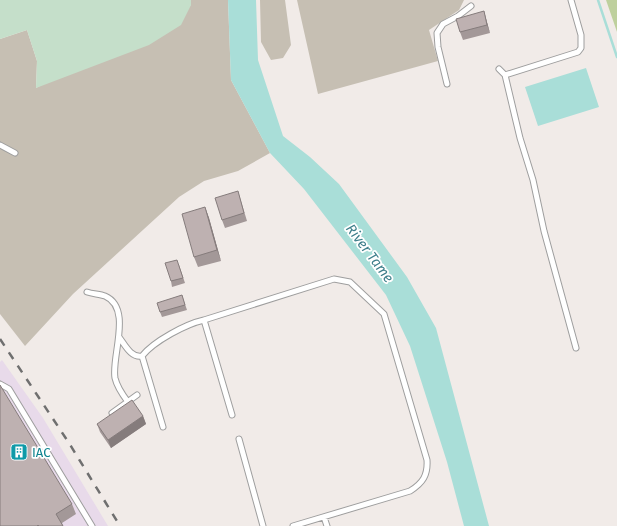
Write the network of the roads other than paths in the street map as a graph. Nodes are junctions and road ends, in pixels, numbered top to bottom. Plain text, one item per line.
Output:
1 (570, 0) edge
2 (471, 6) dead end
3 (499, 69) dead end
4 (505, 75) junction
5 (447, 84) dead end
6 (0, 145) edge
7 (15, 153) dead end
8 (87, 292) dead end
9 (204, 320) junction
10 (119, 338) junction
11 (576, 348) dead end
12 (142, 356) junction
13 (0, 384) edge
14 (137, 395) dead end
15 (128, 402) junction
16 (112, 414) edge
17 (232, 415) dead end
18 (163, 427) dead end
19 (239, 439) dead end
20 (324, 517) junction
21 (92, 526) edge
22 (263, 526) edge
23 (293, 526) edge
24 (327, 526) edge

1 - 4 lane
2 - 5 lane
3 - 4 lane
4 - 11 lane
6 - 7 lane
8 - 10 lane
9 - 12 lane
9 - 17 lane
9 - 20 lane
10 - 12 lane
10 - 15 lane
12 - 18 lane
13 - 21 lane
14 - 15 lane
15 - 16 lane
19 - 22 lane
20 - 23 lane
20 - 24 lane

